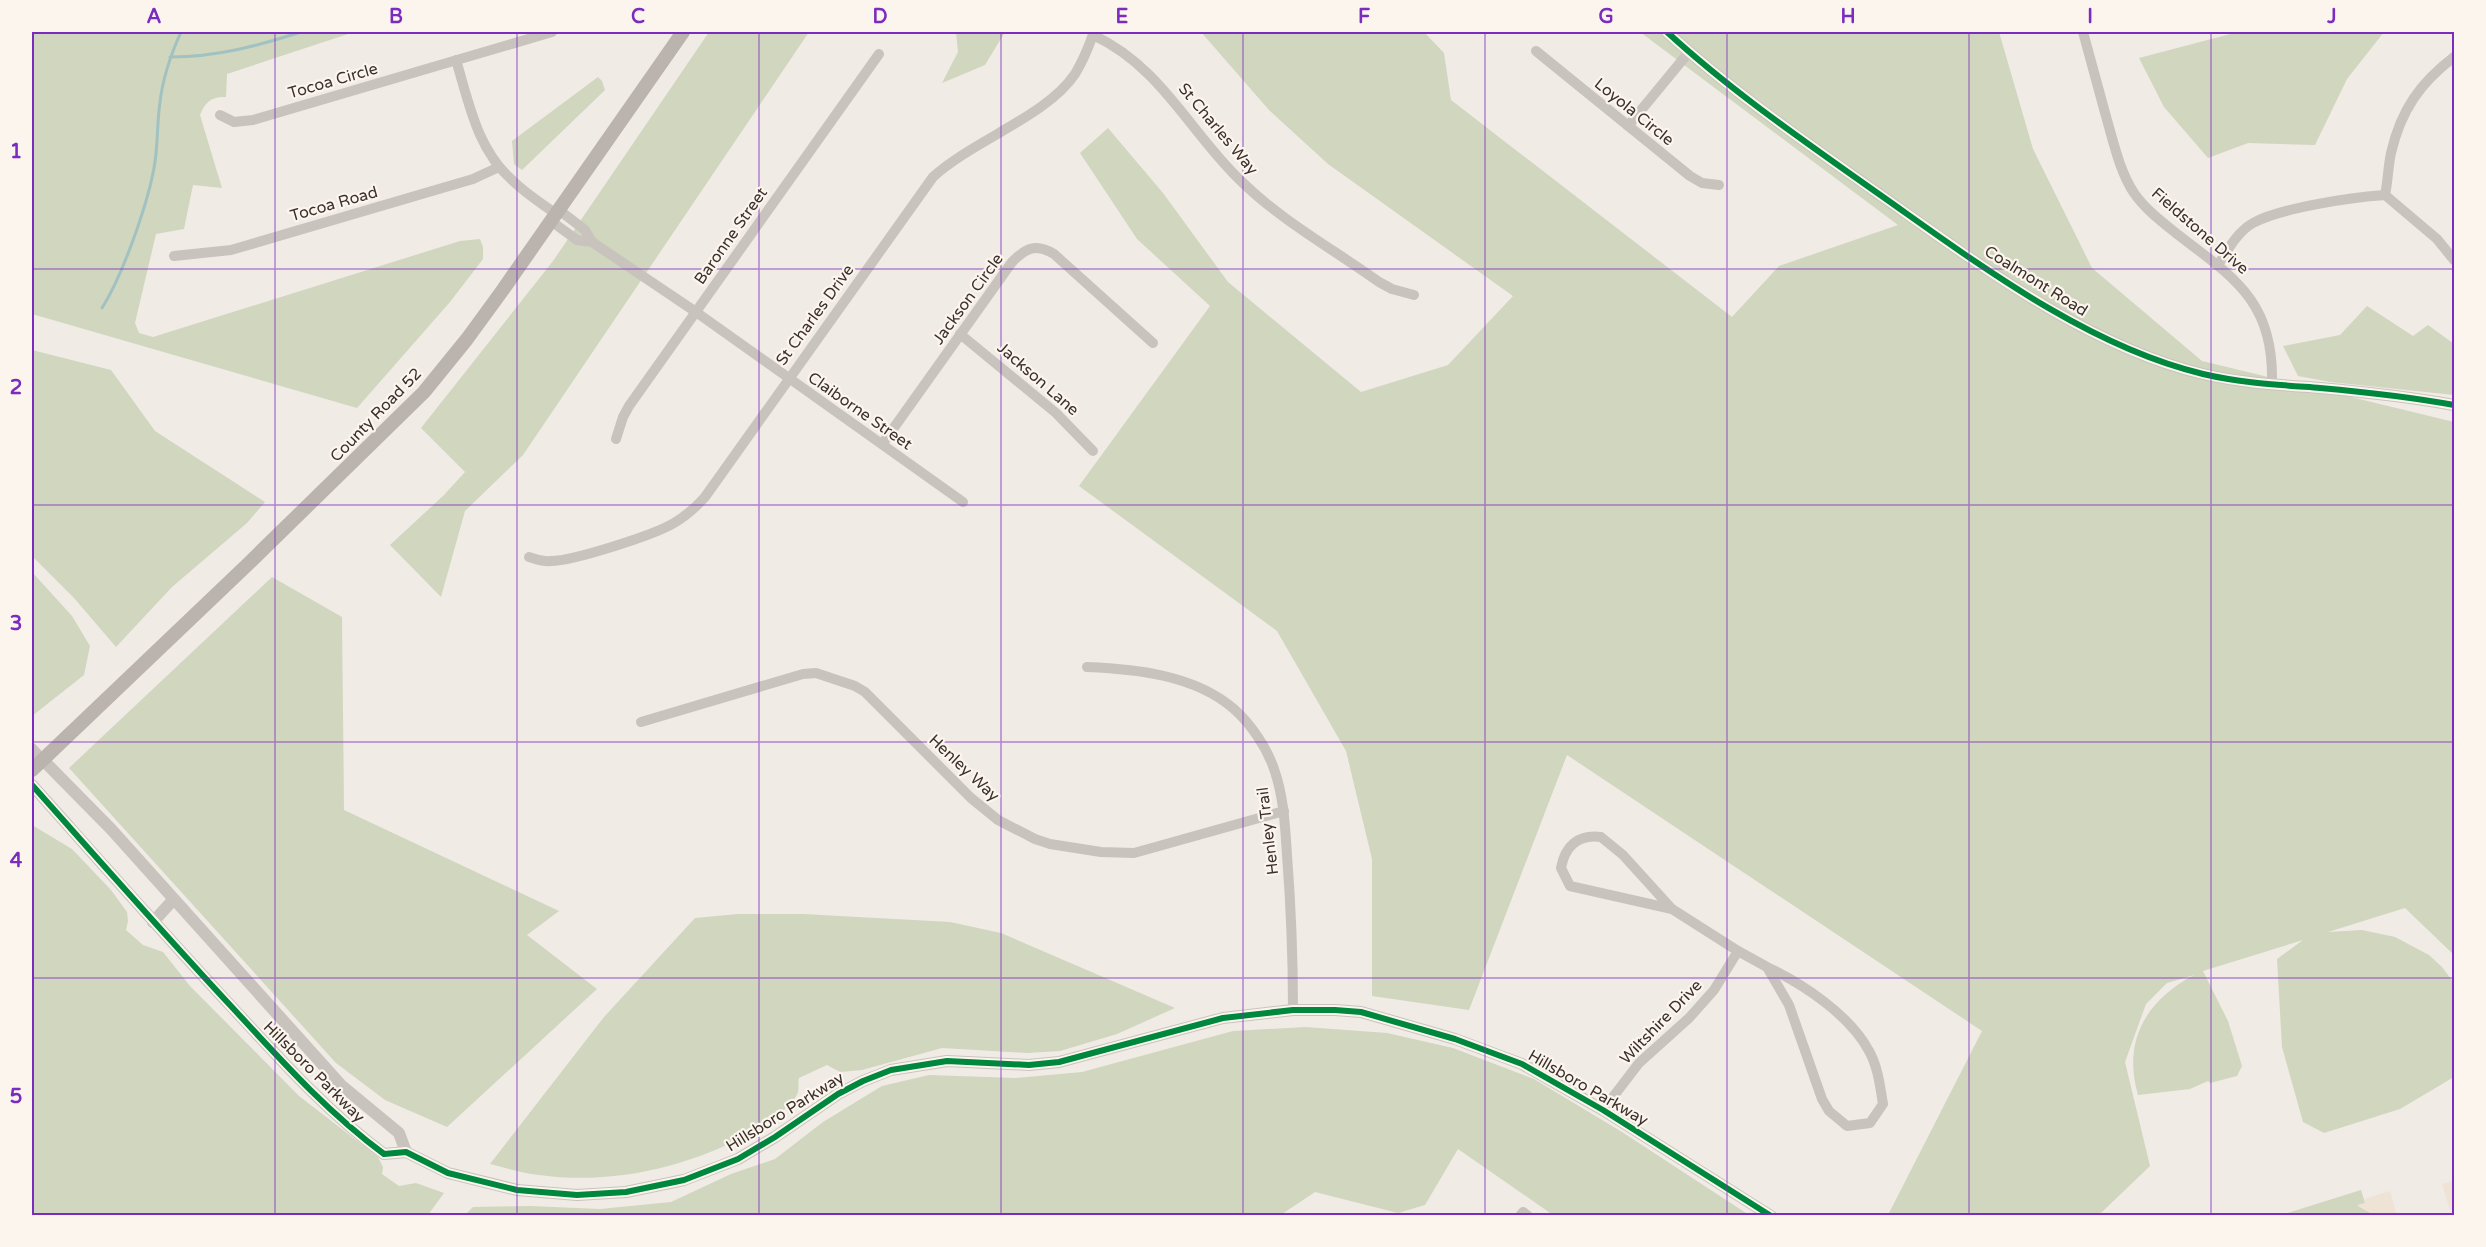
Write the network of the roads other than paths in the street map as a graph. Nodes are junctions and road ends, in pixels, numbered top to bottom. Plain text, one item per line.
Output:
1 (552, 32) edge
2 (682, 32) edge
3 (1667, 32) edge
4 (2084, 32) edge
5 (1093, 33) edge
6 (1536, 51) dead end
7 (1689, 52) junction
8 (879, 54) dead end
9 (2454, 57) edge
10 (456, 60) junction
11 (220, 115) dead end
12 (1628, 126) junction
13 (499, 167) junction
14 (1719, 185) dead end
15 (2385, 195) junction
16 (555, 215) junction
17 (174, 256) dead end
18 (2454, 261) edge
19 (2218, 265) junction
20 (1414, 296) dead end
21 (696, 312) junction
22 (960, 334) junction
23 (1153, 343) dead end
24 (788, 378) junction
25 (2272, 384) junction
26 (2454, 405) edge
27 (616, 439) dead end
28 (883, 443) junction
29 (1093, 451) dead end
30 (963, 502) dead end
31 (529, 557) dead end
32 (1088, 666) dead end
33 (641, 722) dead end
34 (32, 748) edge
35 (43, 760) junction
36 (32, 770) edge
37 (32, 785) edge
38 (1284, 812) junction
39 (173, 900) junction
40 (1672, 909) dead end
41 (153, 921) junction
42 (1738, 951) junction
43 (1767, 967) junction
44 (1293, 1010) junction
45 (1603, 1110) junction
46 (406, 1152) junction
47 (1771, 1215) edge

1 - 10 street, Tocoa Circle
2 - 16 main road, County Road 52
3 - 7 street, Coalmont Road
4 - 19 street, Fieldstone Drive
5 - 20 street, St Charles Way
5 - 24 street, St Charles Drive
6 - 12 street, Loyola Circle
7 - 12 street
7 - 25 street, Coalmont Road
8 - 21 street, Baronne Street
9 - 15 street
10 - 11 street, Tocoa Circle
10 - 13 street, Claiborne Street
12 - 14 street, Loyola Circle
13 - 16 street, Claiborne Street
13 - 17 street, Tocoa Road
15 - 18 street
15 - 19 street
16 - 21 street, Claiborne Street
16 - 35 main road, County Road 52
19 - 25 street, Fieldstone Drive
21 - 24 street, Claiborne Street
21 - 27 street, Baronne Street
22 - 23 street, Jackson Circle
22 - 28 street, Jackson Circle
22 - 29 street, Jackson Lane
24 - 28 street, Claiborne Street
24 - 31 street, St Charles Drive
25 - 26 street, Coalmont Road
28 - 30 street, Claiborne Street
32 - 38 street, Henley Trail
33 - 38 street, Henley Way
34 - 35 street, Hillsboro Parkway
35 - 36 main road, County Road 52
35 - 39 street, Hillsboro Parkway
37 - 41 street, Hillsboro Parkway
38 - 44 street, Henley Trail
39 - 41 street
39 - 46 street, Hillsboro Parkway
40 - 42 street
41 - 46 street, Hillsboro Parkway
42 - 43 street
42 - 45 street, Wiltshire Drive
43 - 43 street
44 - 45 street, Hillsboro Parkway
44 - 46 street, Hillsboro Parkway
45 - 47 street, Hillsboro Parkway

